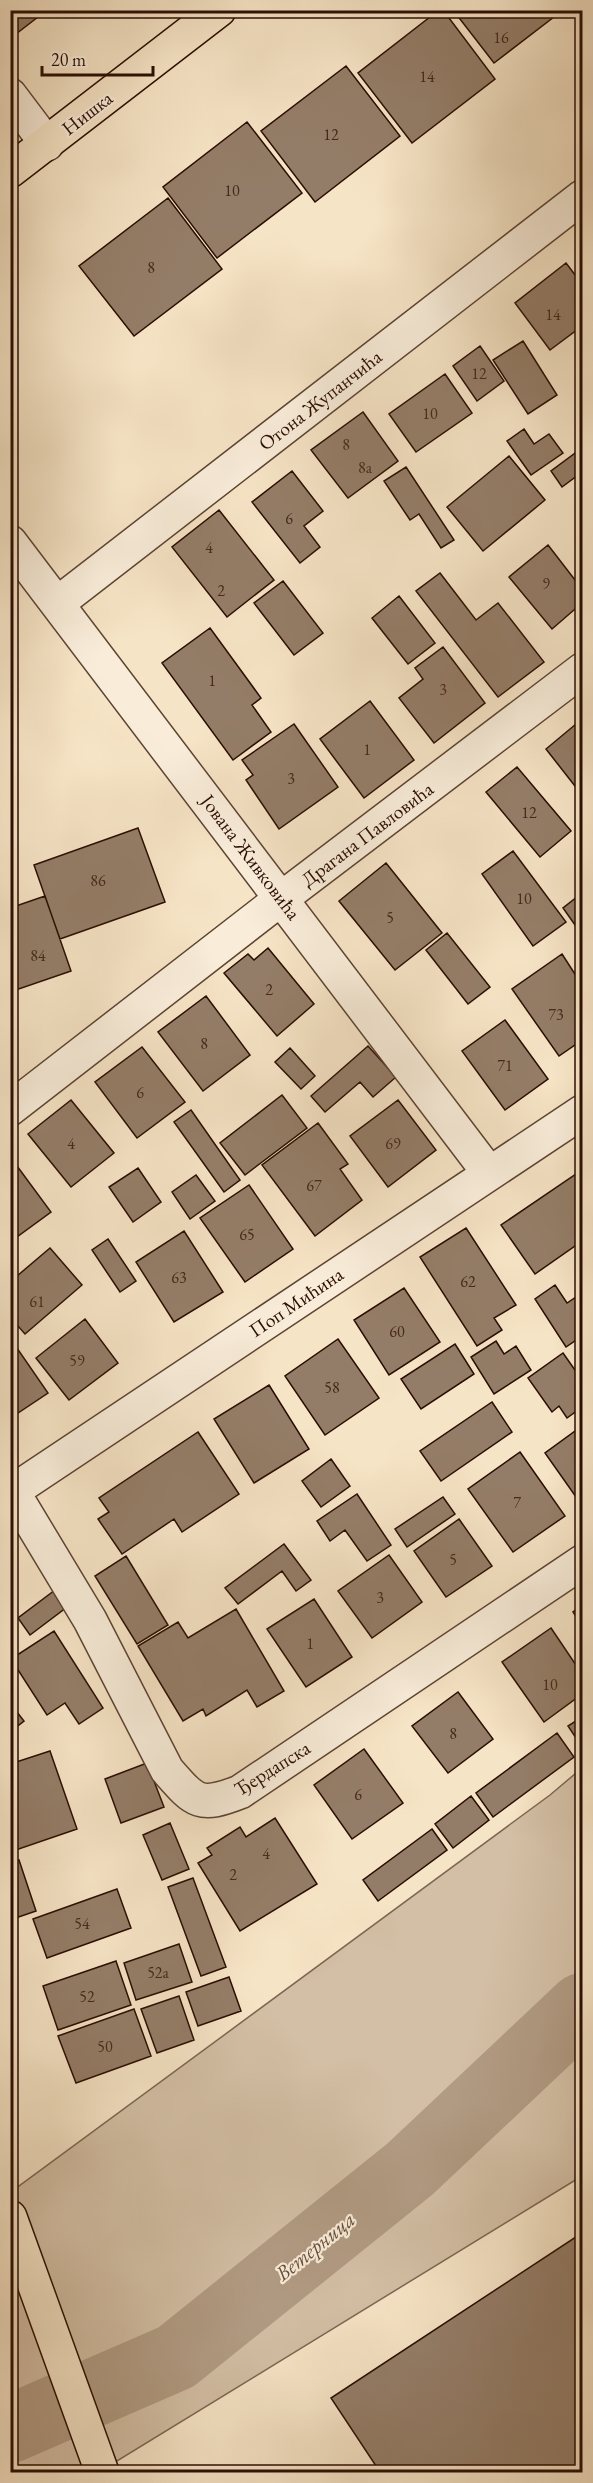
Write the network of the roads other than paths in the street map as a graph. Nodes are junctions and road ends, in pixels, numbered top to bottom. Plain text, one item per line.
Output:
1 (219, 10) edge
2 (10, 95) edge
3 (47, 144) junction
4 (10, 171) edge
5 (582, 197) edge
6 (10, 542) edge
7 (58, 603) junction
8 (582, 670) edge
9 (282, 898) junction
10 (10, 1108) edge
11 (582, 1112) edge
12 (489, 1173) junction
13 (12, 1493) edge
14 (582, 1562) edge
15 (10, 2217) edge
16 (101, 2472) edge

1 - 3 main road, Нишка
2 - 3 street
3 - 4 main road, Нишка
5 - 7 street, Отона Жупанчића
6 - 7 street, Јована Живковића
7 - 9 street, Јована Живковића
8 - 9 street, Драгана Павловића
9 - 10 street, Драгана Павловића
9 - 12 street, Јована Живковића
11 - 12 street, Поп Мићина
12 - 13 street, Поп Мићина
13 - 14 street, Ђердапска
15 - 16 main road

